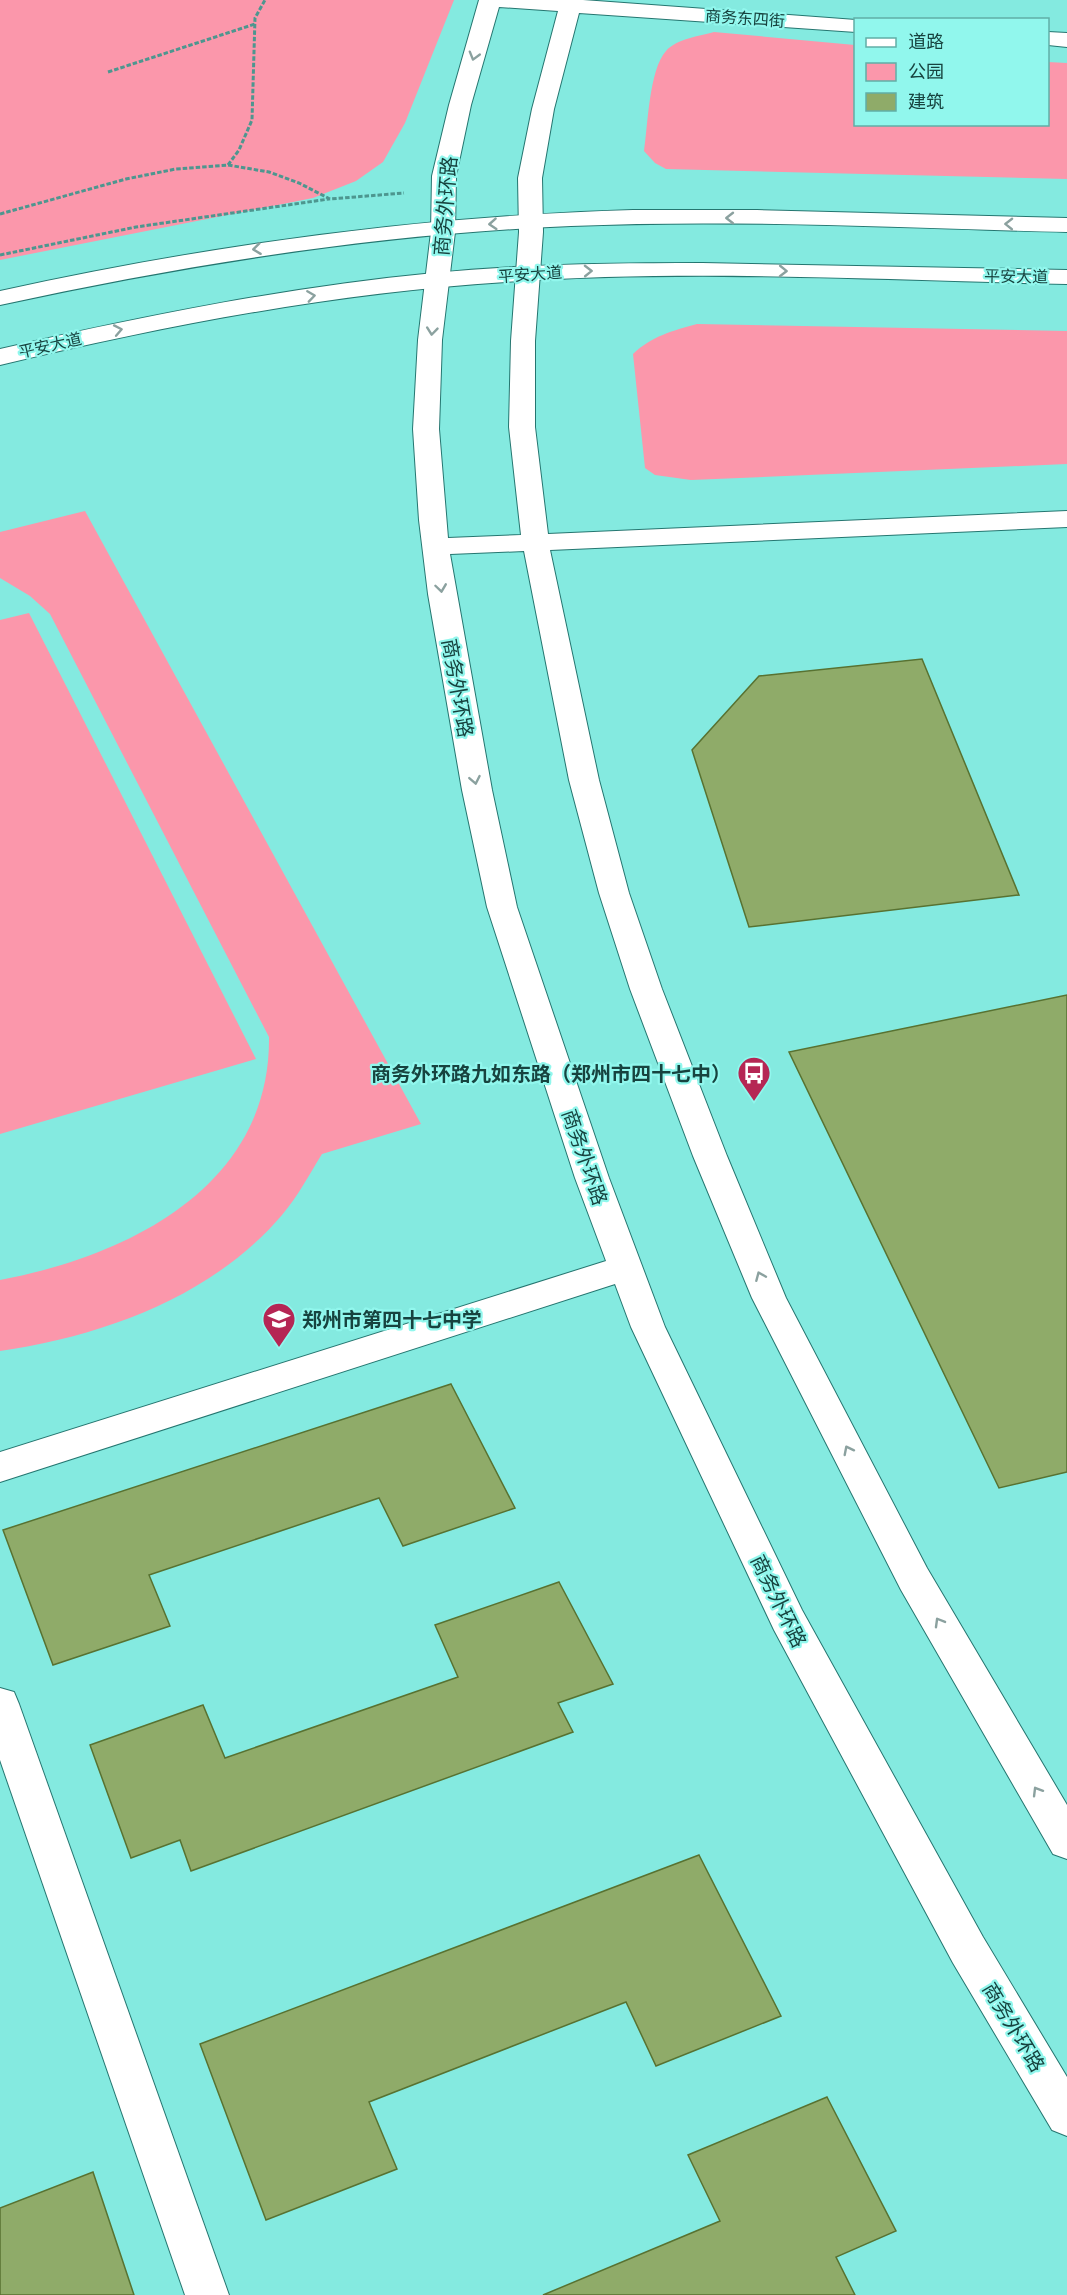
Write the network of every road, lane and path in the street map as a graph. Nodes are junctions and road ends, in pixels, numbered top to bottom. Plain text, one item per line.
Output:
1 (266, 0) edge
2 (491, 0) edge
3 (570, 3) edge
4 (255, 24) junction
5 (854, 26) edge
6 (1049, 39) edge
7 (1067, 40) edge
8 (108, 72) dead end
9 (228, 165) junction
10 (444, 190) junction
11 (330, 199) junction
12 (0, 214) edge
13 (531, 221) junction
14 (1067, 225) edge
15 (443, 227) junction
16 (0, 255) edge
17 (528, 274) junction
18 (1067, 277) edge
19 (437, 281) junction
20 (0, 298) edge
21 (0, 357) edge
22 (1067, 519) edge
23 (536, 543) junction
24 (436, 547) junction
25 (625, 1268) junction
26 (0, 1467) edge
27 (0, 1704) edge
28 (1067, 1841) edge
29 (1067, 2116) edge
30 (207, 2295) edge

1 - 4 path
2 - 3 street, 商务东四街
2 -> 10 street, 商务外环路
3 - 5 street, 商务东四街
3 - 13 street
4 - 8 path
4 - 9 path
6 - 7 street
9 - 11 path
9 - 12 path
10 - 11 path
10 - 15 street, 商务外环路
11 - 16 path
14 -> 13 street
13 -> 15 street
13 - 17 street
15 - 19 street, 商务外环路
15 -> 20 street
17 -> 18 street, 平安大道
17 - 19 street, 平安大道
17 - 23 street
21 -> 19 street, 平安大道
19 -> 24 street, 商务外环路
22 - 23 street
23 - 24 street
28 -> 23 street
24 -> 25 street, 商务外环路
25 - 26 street
25 - 29 street, 商务外环路
27 - 30 street

